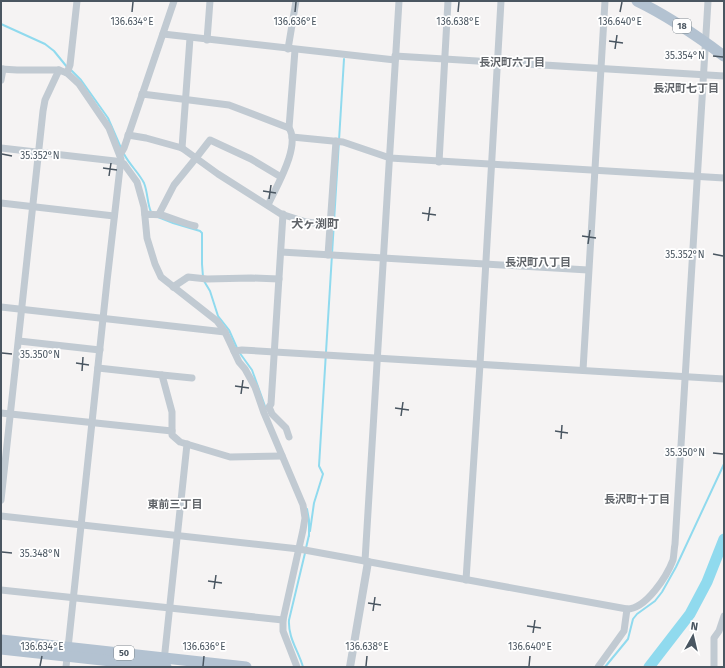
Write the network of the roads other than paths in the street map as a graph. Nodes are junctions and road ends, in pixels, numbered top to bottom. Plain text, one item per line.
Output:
1 (77, 1) edge
2 (174, 1) edge
3 (210, 1) edge
4 (296, 1) edge
5 (399, 1) edge
6 (448, 1) edge
7 (501, 1) edge
8 (605, 1) edge
9 (637, 1) edge
10 (708, 1) edge
11 (163, 34) junction
12 (190, 38) junction
13 (207, 40) junction
14 (705, 42) junction
15 (292, 49) junction
16 (724, 56) edge
17 (395, 58) junction
18 (445, 60) junction
19 (498, 63) junction
20 (2, 69) edge
21 (600, 69) junction
22 (59, 70) junction
23 (68, 70) junction
24 (703, 75) junction
25 (724, 76) edge
26 (1, 80) edge
27 (142, 94) junction
28 (185, 99) junction
29 (289, 128) junction
30 (128, 135) junction
31 (292, 137) junction
32 (336, 141) junction
33 (1, 148) edge
34 (182, 148) junction
35 (39, 152) junction
36 (121, 154) junction
37 (196, 158) junction
38 (390, 158) junction
39 (439, 162) junction
40 (492, 164) junction
41 (594, 170) junction
42 (697, 176) junction
43 (281, 177) junction
44 (724, 178) edge
45 (1, 203) edge
46 (268, 205) junction
47 (33, 207) junction
48 (145, 214) junction
49 (283, 214) junction
50 (156, 215) junction
51 (114, 216) junction
52 (315, 223) dead end
53 (195, 226) dead end
54 (281, 252) junction
55 (328, 255) junction
56 (383, 258) junction
57 (486, 264) junction
58 (588, 270) junction
59 (279, 279) junction
60 (173, 287) junction
61 (1, 307) edge
62 (22, 309) junction
63 (104, 319) junction
64 (225, 332) junction
65 (19, 341) junction
66 (100, 350) junction
67 (237, 351) junction
68 (274, 352) junction
69 (377, 358) junction
70 (480, 364) junction
71 (98, 368) junction
72 (583, 370) junction
73 (162, 375) junction
74 (685, 377) junction
75 (192, 378) dead end
76 (724, 379) edge
77 (1, 412) edge
78 (11, 414) junction
79 (92, 421) junction
80 (172, 431) junction
81 (289, 437) dead end
82 (187, 444) junction
83 (282, 456) junction
84 (1, 500) edge
85 (1, 516) edge
86 (82, 525) junction
87 (177, 536) junction
88 (299, 549) junction
89 (367, 561) junction
90 (466, 580) junction
91 (1, 590) edge
92 (74, 597) junction
93 (169, 608) junction
94 (627, 609) junction
95 (724, 616) edge
96 (283, 620) junction
97 (1, 640) edge
98 (1, 649) edge
99 (67, 657) edge
100 (164, 665) edge
101 (246, 667) edge
102 (297, 667) edge
103 (350, 667) edge
104 (598, 667) edge
105 (714, 667) edge

1 - 23 street
2 - 11 street
3 - 13 street
4 - 15 street
5 - 17 street
6 - 18 street
7 - 19 street
8 - 21 street
9 - 14 main road, 18
10 - 14 street
11 - 12 street
11 - 27 street
12 - 13 street
12 - 28 street
13 - 15 street
14 - 16 main road, 18
14 - 24 street
15 - 17 street
15 - 29 street
17 - 18 street
17 - 38 street
18 - 19 street
18 - 39 street
19 - 21 street
19 - 40 street
20 - 22 street
20 - 26 street
21 - 24 street
21 - 41 street
22 - 23 street
22 - 35 street
23 - 36 street
24 - 25 street
24 - 42 street
27 - 28 street
27 - 30 street
28 - 29 street
28 - 34 street
29 - 31 street
30 - 34 street
30 - 36 street
31 - 32 street
31 - 43 street
32 - 38 street
32 - 55 street
33 - 35 street
34 - 37 street
35 - 36 street
35 - 47 street
36 - 48 street
36 - 51 street
37 - 43 street
37 - 46 street
37 - 50 street
38 - 39 street
38 - 56 street
39 - 40 street
40 - 41 street
40 - 57 street
41 - 42 street
41 - 58 street
42 - 44 street
42 - 74 street
43 - 46 street
45 - 47 street
46 - 49 street
47 - 51 street
47 - 62 street
48 - 50 street
48 - 60 street
49 - 52 street
49 - 54 street
50 - 53 street
51 - 63 street
54 - 55 street
54 - 59 street
55 - 56 street
56 - 57 street
56 - 69 street
57 - 58 street
57 - 70 street
58 - 72 street
59 - 60 street
59 - 68 street
60 - 64 street
61 - 62 street
62 - 63 street
62 - 65 street
63 - 64 street
63 - 66 street
64 - 67 street
65 - 66 street
65 - 78 street
66 - 71 street
67 - 68 street
67 - 83 street
68 - 69 street
68 - 81 street
69 - 70 street
69 - 89 street
70 - 72 street
70 - 90 street
71 - 73 street
71 - 79 street
72 - 74 street
73 - 75 street
73 - 80 street
74 - 76 street
74 - 94 street
77 - 78 street
78 - 79 street
78 - 84 street
79 - 80 street
79 - 86 street
80 - 82 street
82 - 83 street
82 - 87 street
83 - 88 street
85 - 86 street
86 - 87 street
86 - 92 street
87 - 88 street
87 - 93 street
88 - 89 street
88 - 96 street
89 - 90 street
89 - 103 street
90 - 94 street
91 - 92 street
92 - 93 street
92 - 99 street
93 - 96 street
93 - 100 street
94 - 104 street
95 - 105 street
96 - 102 street
97 - 99 main road, 50
98 - 99 main road, 50
99 - 100 main road, 50
100 - 101 main road, 50

